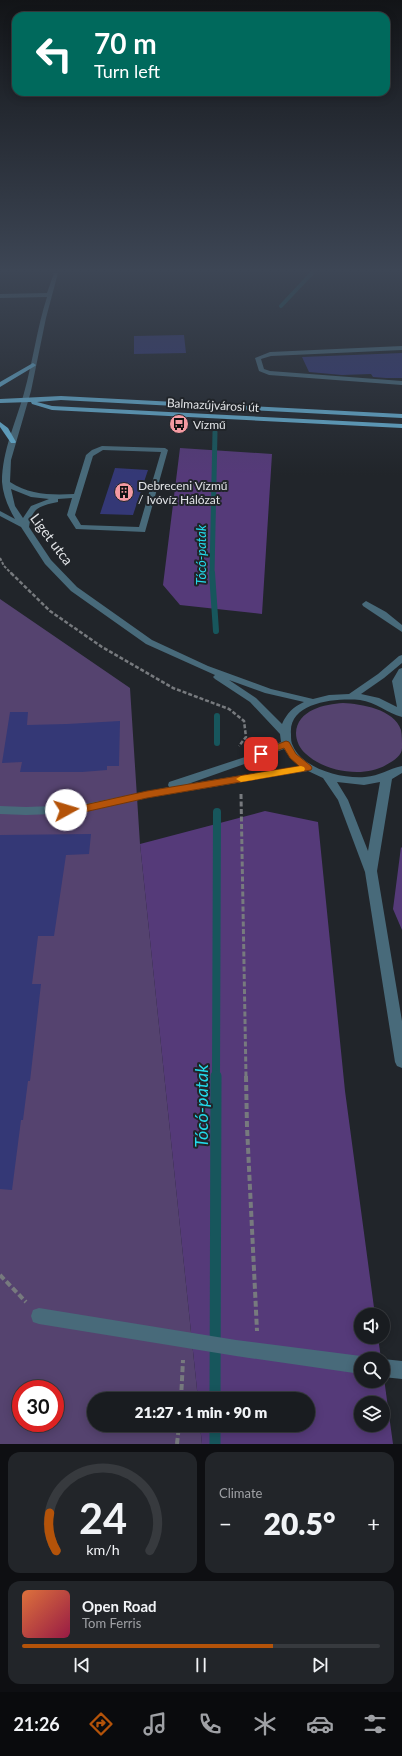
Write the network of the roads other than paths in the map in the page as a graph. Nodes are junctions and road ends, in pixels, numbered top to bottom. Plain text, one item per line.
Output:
1 (39, 340) edge
2 (402, 348) edge
3 (34, 365) junction
4 (402, 383) edge
5 (0, 385) edge
6 (0, 401) edge
7 (24, 401) junction
8 (402, 416) edge
9 (0, 424) edge
10 (402, 426) edge
11 (13, 442) junction
12 (3, 486) edge
13 (77, 496) junction
14 (0, 513) edge
15 (24, 527) junction
16 (366, 604) dead end
17 (402, 629) edge
18 (402, 658) edge
19 (205, 668) junction
20 (402, 672) edge
21 (352, 696) junction
22 (311, 701) junction
23 (402, 708) edge
24 (402, 714) edge
25 (284, 732) junction
26 (286, 744) junction
27 (308, 768) junction
28 (402, 768) edge
29 (387, 776) junction
30 (328, 777) junction
31 (147, 794) junction
32 (0, 810) edge
33 (371, 872) junction
34 (402, 1062) edge
35 (39, 1316) road end
36 (354, 1364) edge
37 (390, 1369) edge
38 (402, 1370) edge

1 - 3 street, Liget utca
2 - 4 street
3 - 5 main road
3 - 7 street, Liget utca
6 - 7 main road, Balmazújvárosi út
7 - 8 main road, Balmazújvárosi út
7 - 10 main road, Balmazújvárosi út
7 - 11 street, Liget utca
9 - 11 main road
11 - 12 street, Liget utca
12 - 13 street
12 - 15 street, Liget utca
13 - 13 street
13 - 15 street
14 - 15 street
15 - 19 street, Liget utca
16 - 17 street
18 - 21 street
19 - 22 street, Liget utca
19 - 25 street, Liget utca
20 - 23 street
21 - 22 street
21 - 24 street
22 - 25 street
25 - 26 street
26 - 27 street
26 - 31 street
27 - 30 street
27 - 31 street
28 - 29 street
29 - 30 street
29 - 33 street
30 - 33 street
31 - 32 street
33 - 34 street
35 - 36 street
37 - 38 street

